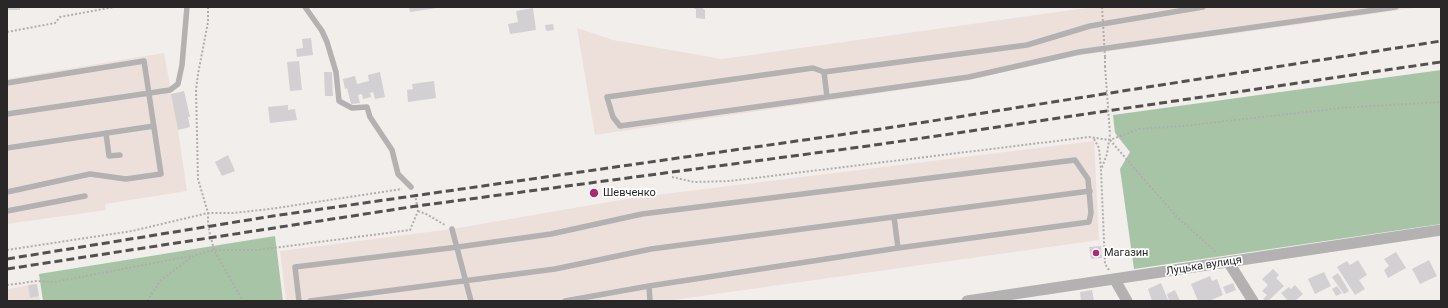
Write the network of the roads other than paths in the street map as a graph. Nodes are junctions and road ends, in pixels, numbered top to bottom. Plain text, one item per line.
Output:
1 (188, 7) edge
2 (305, 7) edge
3 (1203, 7) edge
4 (1396, 7) edge
5 (1363, 10) edge
6 (824, 72) junction
7 (7, 83) edge
8 (149, 93) junction
9 (827, 97) junction
10 (7, 114) edge
11 (154, 126) junction
12 (106, 133) junction
13 (7, 148) edge
14 (120, 155) dead end
15 (412, 189) road end
16 (1090, 191) junction
17 (7, 192) edge
18 (85, 196) dead end
19 (7, 211) edge
20 (894, 217) junction
21 (452, 229) road end
22 (1441, 230) edge
23 (458, 247) junction
24 (898, 248) junction
25 (1229, 263) junction
26 (1115, 280) junction
27 (466, 281) junction
28 (649, 286) junction
29 (299, 301) edge
30 (310, 301) edge
31 (471, 301) edge
32 (565, 301) edge
33 (650, 301) edge
34 (967, 301) edge
35 (1127, 301) edge
36 (1253, 301) edge

1 - 8 lane
2 - 15 lane
3 - 6 lane
4 - 5 lane
5 - 9 lane
6 - 9 lane
6 - 9 lane
7 - 8 lane
8 - 10 lane
8 - 11 lane
11 - 12 lane
11 - 17 lane
12 - 13 lane
12 - 14 lane
16 - 20 lane
16 - 23 lane
16 - 24 lane
18 - 19 lane
20 - 24 lane
20 - 27 lane
21 - 23 lane
22 - 25 street, Луцька вулиця
23 - 27 lane
23 - 29 lane
24 - 28 lane
25 - 26 street, Луцька вулиця
25 - 36 street
26 - 34 street, Луцька вулиця
26 - 35 street
27 - 30 lane
27 - 31 lane
28 - 32 lane
28 - 33 lane

